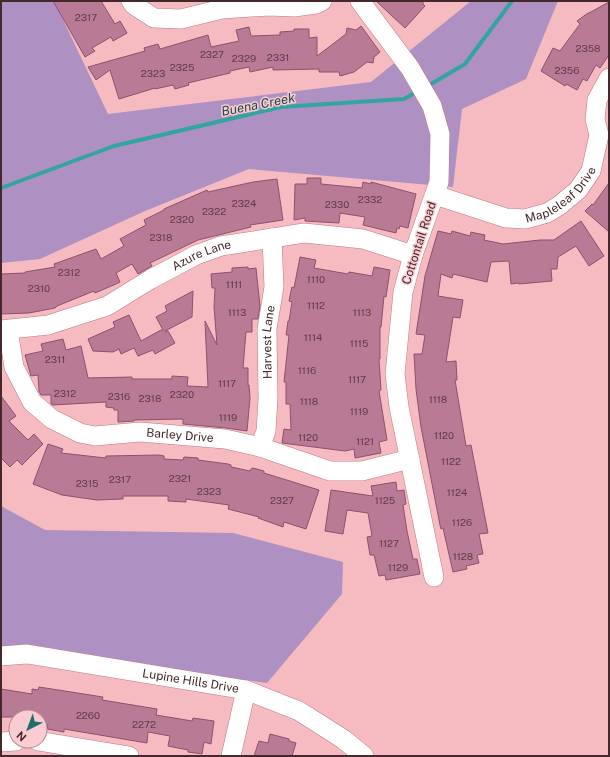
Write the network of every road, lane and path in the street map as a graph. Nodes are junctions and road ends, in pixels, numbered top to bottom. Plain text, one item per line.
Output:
1 (131, 1) edge
2 (322, 1) edge
3 (360, 1) edge
4 (270, 4) edge
5 (609, 78) edge
6 (602, 121) edge
7 (435, 195) junction
8 (272, 238) junction
9 (413, 255) junction
10 (4, 330) edge
11 (260, 447) junction
12 (410, 459) junction
13 (434, 577) dead end
14 (1, 656) edge
15 (246, 690) junction
16 (48, 743) edge
17 (108, 754) edge
18 (129, 756) edge
19 (231, 756) edge
20 (364, 756) edge

1 - 4 street
2 - 4 street
3 - 7 street, Cottontail Road
5 - 6 street, Mapleleaf Drive
6 - 7 street, Mapleleaf Drive
7 - 9 street, Cottontail Road
8 - 9 street, Azure Lane
8 - 10 street, Azure Lane
8 - 11 street, Harvest Lane
9 - 12 street, Cottontail Road
10 - 11 street, Barley Drive
11 - 12 street, Barley Drive
12 - 13 street, Cottontail Road
14 - 15 street, Lupine Hills Drive
15 - 19 street
15 - 20 street, Lupine Hills Drive
16 - 17 street
17 - 18 street

